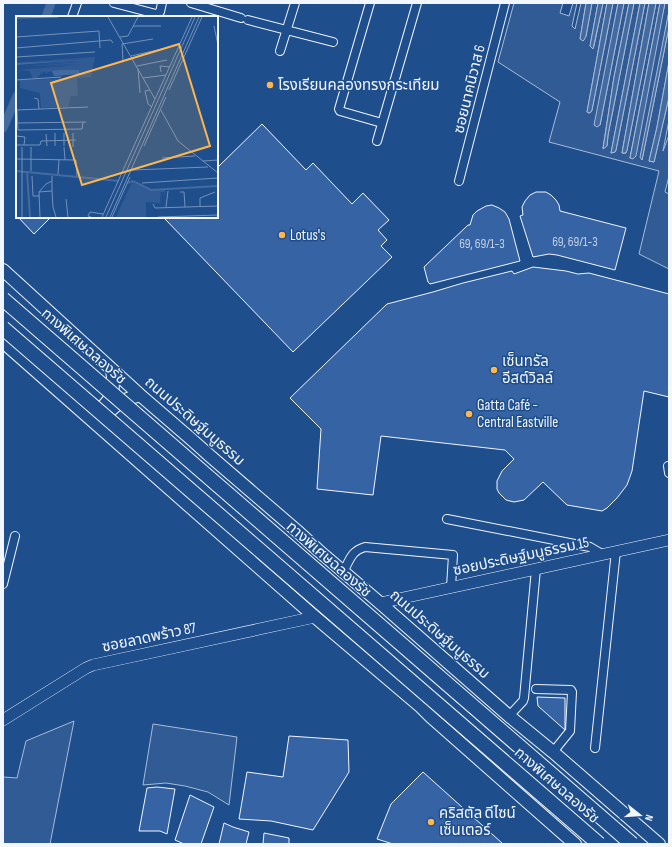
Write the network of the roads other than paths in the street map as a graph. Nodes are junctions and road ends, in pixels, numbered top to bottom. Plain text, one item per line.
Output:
1 (77, 3) edge
2 (114, 3) edge
3 (162, 3) edge
4 (191, 3) edge
5 (295, 3) edge
6 (370, 3) edge
7 (416, 3) edge
8 (505, 3) edge
9 (72, 16) edge
10 (286, 30) junction
11 (333, 42) dead end
12 (280, 51) dead end
13 (382, 122) junction
14 (377, 141) dead end
15 (459, 181) dead end
16 (3, 270) edge
17 (3, 299) edge
18 (3, 328) edge
19 (3, 342) edge
20 (112, 370) junction
21 (140, 395) junction
22 (82, 412) junction
23 (110, 436) junction
24 (447, 519) dead end
25 (15, 536) dead end
26 (669, 540) edge
27 (616, 551) junction
28 (602, 554) junction
29 (536, 569) junction
30 (343, 572) junction
31 (3, 584) edge
32 (451, 587) junction
33 (380, 602) junction
34 (315, 617) junction
35 (536, 689) dead end
36 (509, 716) junction
37 (3, 720) edge
38 (595, 748) dead end
39 (553, 752) junction
40 (575, 844) edge
41 (599, 844) edge
42 (632, 844) edge
43 (659, 844) edge

1 - 9 street
2 - 3 street
4 - 10 street
5 - 10 street
6 - 13 street
7 - 13 street
8 - 15 street, ซอยนาคนิวาส 6
10 - 11 street
10 - 12 street
13 - 14 street
16 - 20 main road, ถนนประดิษฐ์มนูธรรม
17 - 42 highway, ทางพิเศษฉลองรัช, bridge
18 - 41 highway, ทางพิเศษฉลองรัช, bridge
19 - 22 main road
20 - 21 main road, ถนนประดิษฐ์มนูธรรม
20 - 22 main road
21 - 23 main road
21 - 30 main road, ถนนประดิษฐ์มนูธรรม
22 - 23 main road
23 - 34 main road
24 - 28 street
25 - 31 street
26 - 27 street, ซอยประดิษฐ์มนูธรรม 15
27 - 28 street, ซอยประดิษฐ์มนูธรรม 15
27 - 38 street
28 - 29 street, ซอยประดิษฐ์มนูธรรม 15
29 - 32 street, ซอยประดิษฐ์มนูธรรม 15
29 - 36 street
30 - 32 street
30 - 33 main road, ถนนประดิษฐ์มนูธรรม
32 - 33 street, ซอยประดิษฐ์มนูธรรม 15
33 - 36 main road, ถนนประดิษฐ์มนูธรรม
34 - 37 street, ซอยลาดพร้าว 87
34 - 40 main road
35 - 39 street
36 - 39 main road, ถนนประดิษฐ์มนูธรรม
39 - 43 main road, ถนนประดิษฐ์มนูธรรม

